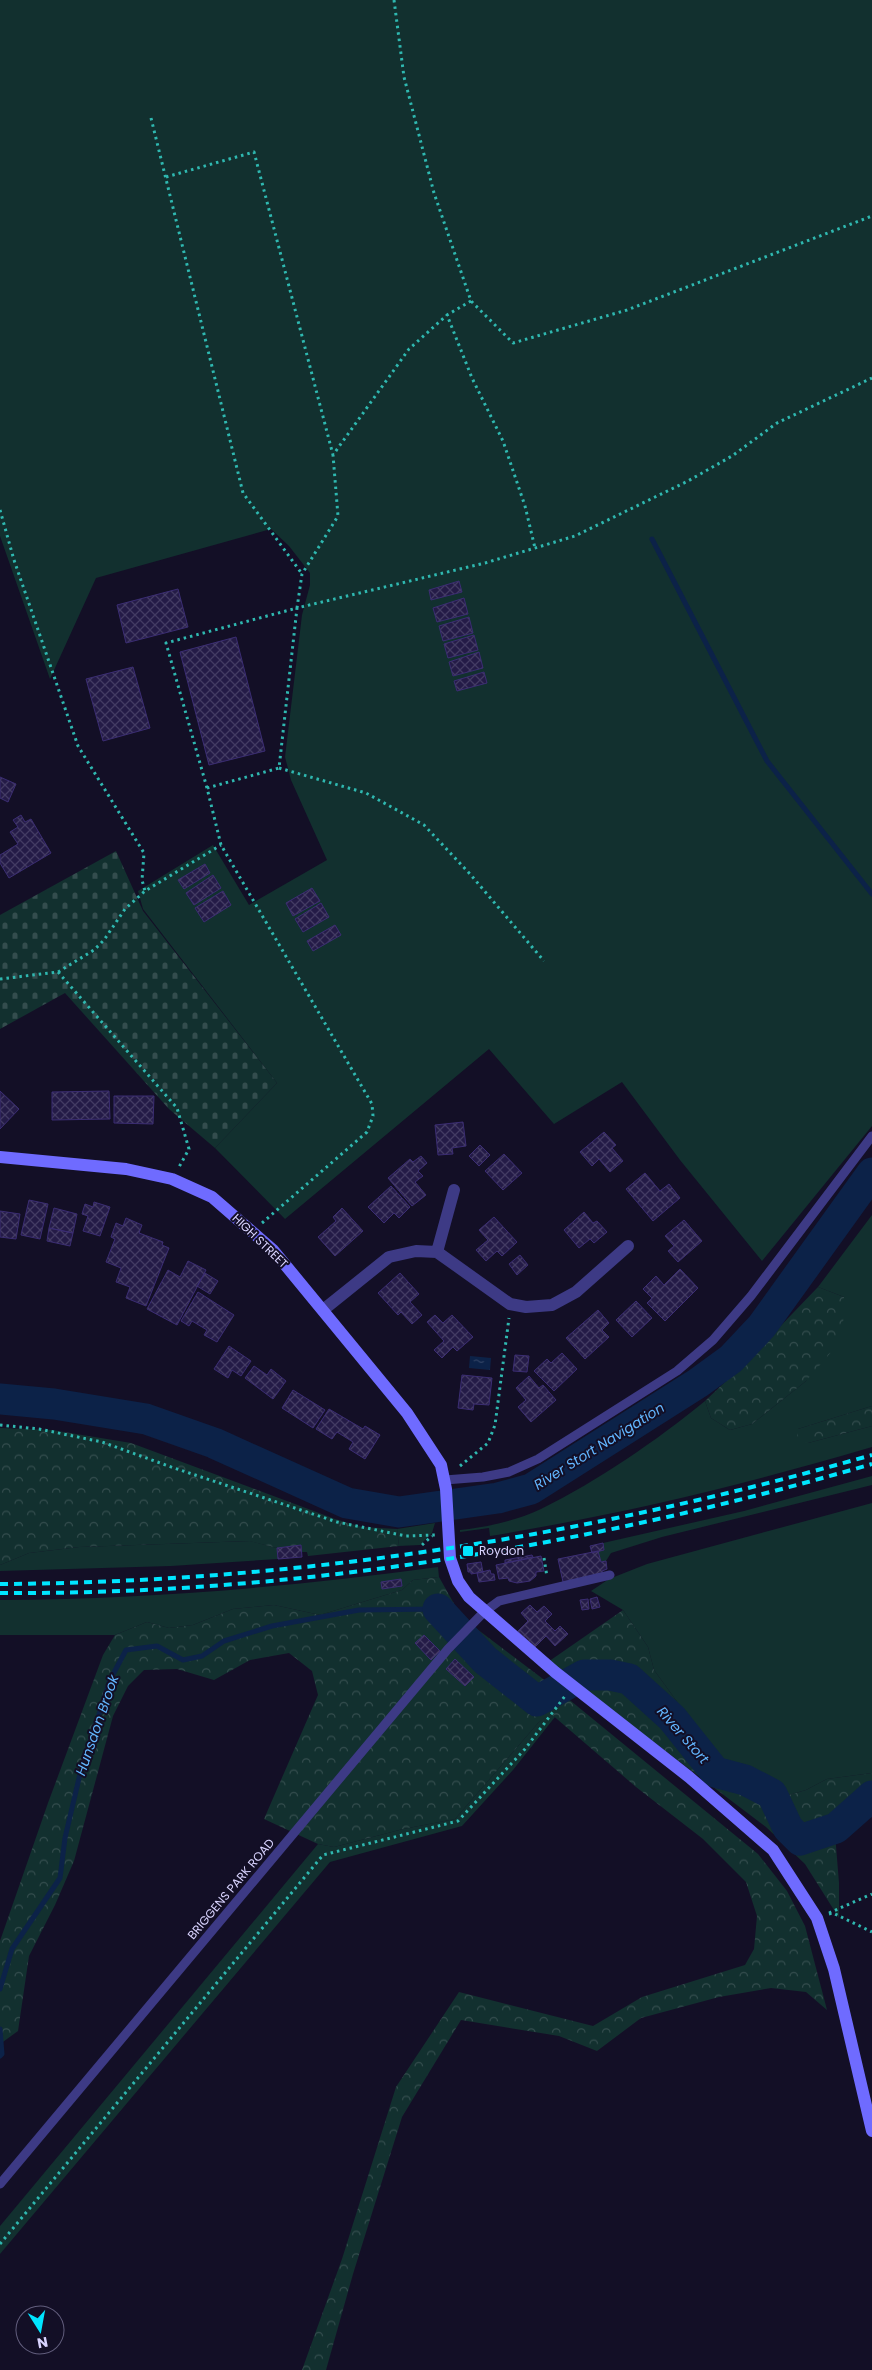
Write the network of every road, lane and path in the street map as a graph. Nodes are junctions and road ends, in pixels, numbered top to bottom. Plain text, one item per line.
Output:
1 (394, 0) edge
2 (150, 118) dead end
3 (166, 177) junction
4 (872, 216) edge
5 (471, 301) junction
6 (446, 315) junction
7 (872, 378) edge
8 (333, 455) junction
9 (0, 510) edge
10 (535, 548) junction
11 (302, 574) junction
12 (297, 608) junction
13 (279, 768) junction
14 (206, 788) junction
15 (221, 845) junction
16 (146, 891) junction
17 (544, 961) dead end
18 (58, 972) junction
19 (0, 979) edge
20 (872, 1136) edge
21 (0, 1157) edge
22 (172, 1178) junction
23 (454, 1190) dead end
24 (252, 1231) junction
25 (628, 1246) dead end
26 (437, 1252) junction
27 (510, 1304) junction
28 (323, 1310) junction
29 (0, 1425) edge
30 (445, 1484) junction
31 (448, 1533) junction
32 (432, 1535) junction
33 (422, 1545) dead end
34 (544, 1558) dead end
35 (610, 1575) dead end
36 (549, 1590) junction
37 (484, 1612) junction
38 (572, 1685) junction
39 (872, 1894) edge
40 (817, 1918) junction
41 (872, 1932) edge
42 (872, 2131) edge
43 (0, 2184) edge
44 (0, 2244) edge

1 - 5 path
2 - 3 path
3 - 8 path
3 - 11 path
4 - 5 path
5 - 6 path
6 - 8 path
6 - 10 path
7 - 10 path
8 - 11 path
9 - 16 path
10 - 12 path
11 - 12 path
12 - 13 path
12 - 14 path
13 - 14 path
13 - 17 path
14 - 15 path
15 - 16 path
15 - 24 path
16 - 18 path
18 - 19 path
18 - 22 path
20 - 30 lane
21 - 22 main road, HIGH STREET
22 - 24 main road, HIGH STREET
23 - 26 street
24 - 28 main road, HIGH STREET
25 - 27 street
26 - 27 street
26 - 28 street
27 - 30 path
28 - 30 main road, HIGH STREET
29 - 32 path
30 - 31 main road, HIGH STREET
31 - 32 path
31 - 37 main road, HIGH STREET
32 - 33 path
34 - 36 path
35 - 36 lane, BRIGGENS PARK ROAD
36 - 37 lane, BRIGGENS PARK ROAD
37 - 38 main road, HIGH STREET
37 - 43 lane, BRIGGENS PARK ROAD
38 - 40 main road, HIGH STREET
38 - 44 path
39 - 40 path
40 - 41 path
40 - 42 main road, HIGH STREET

